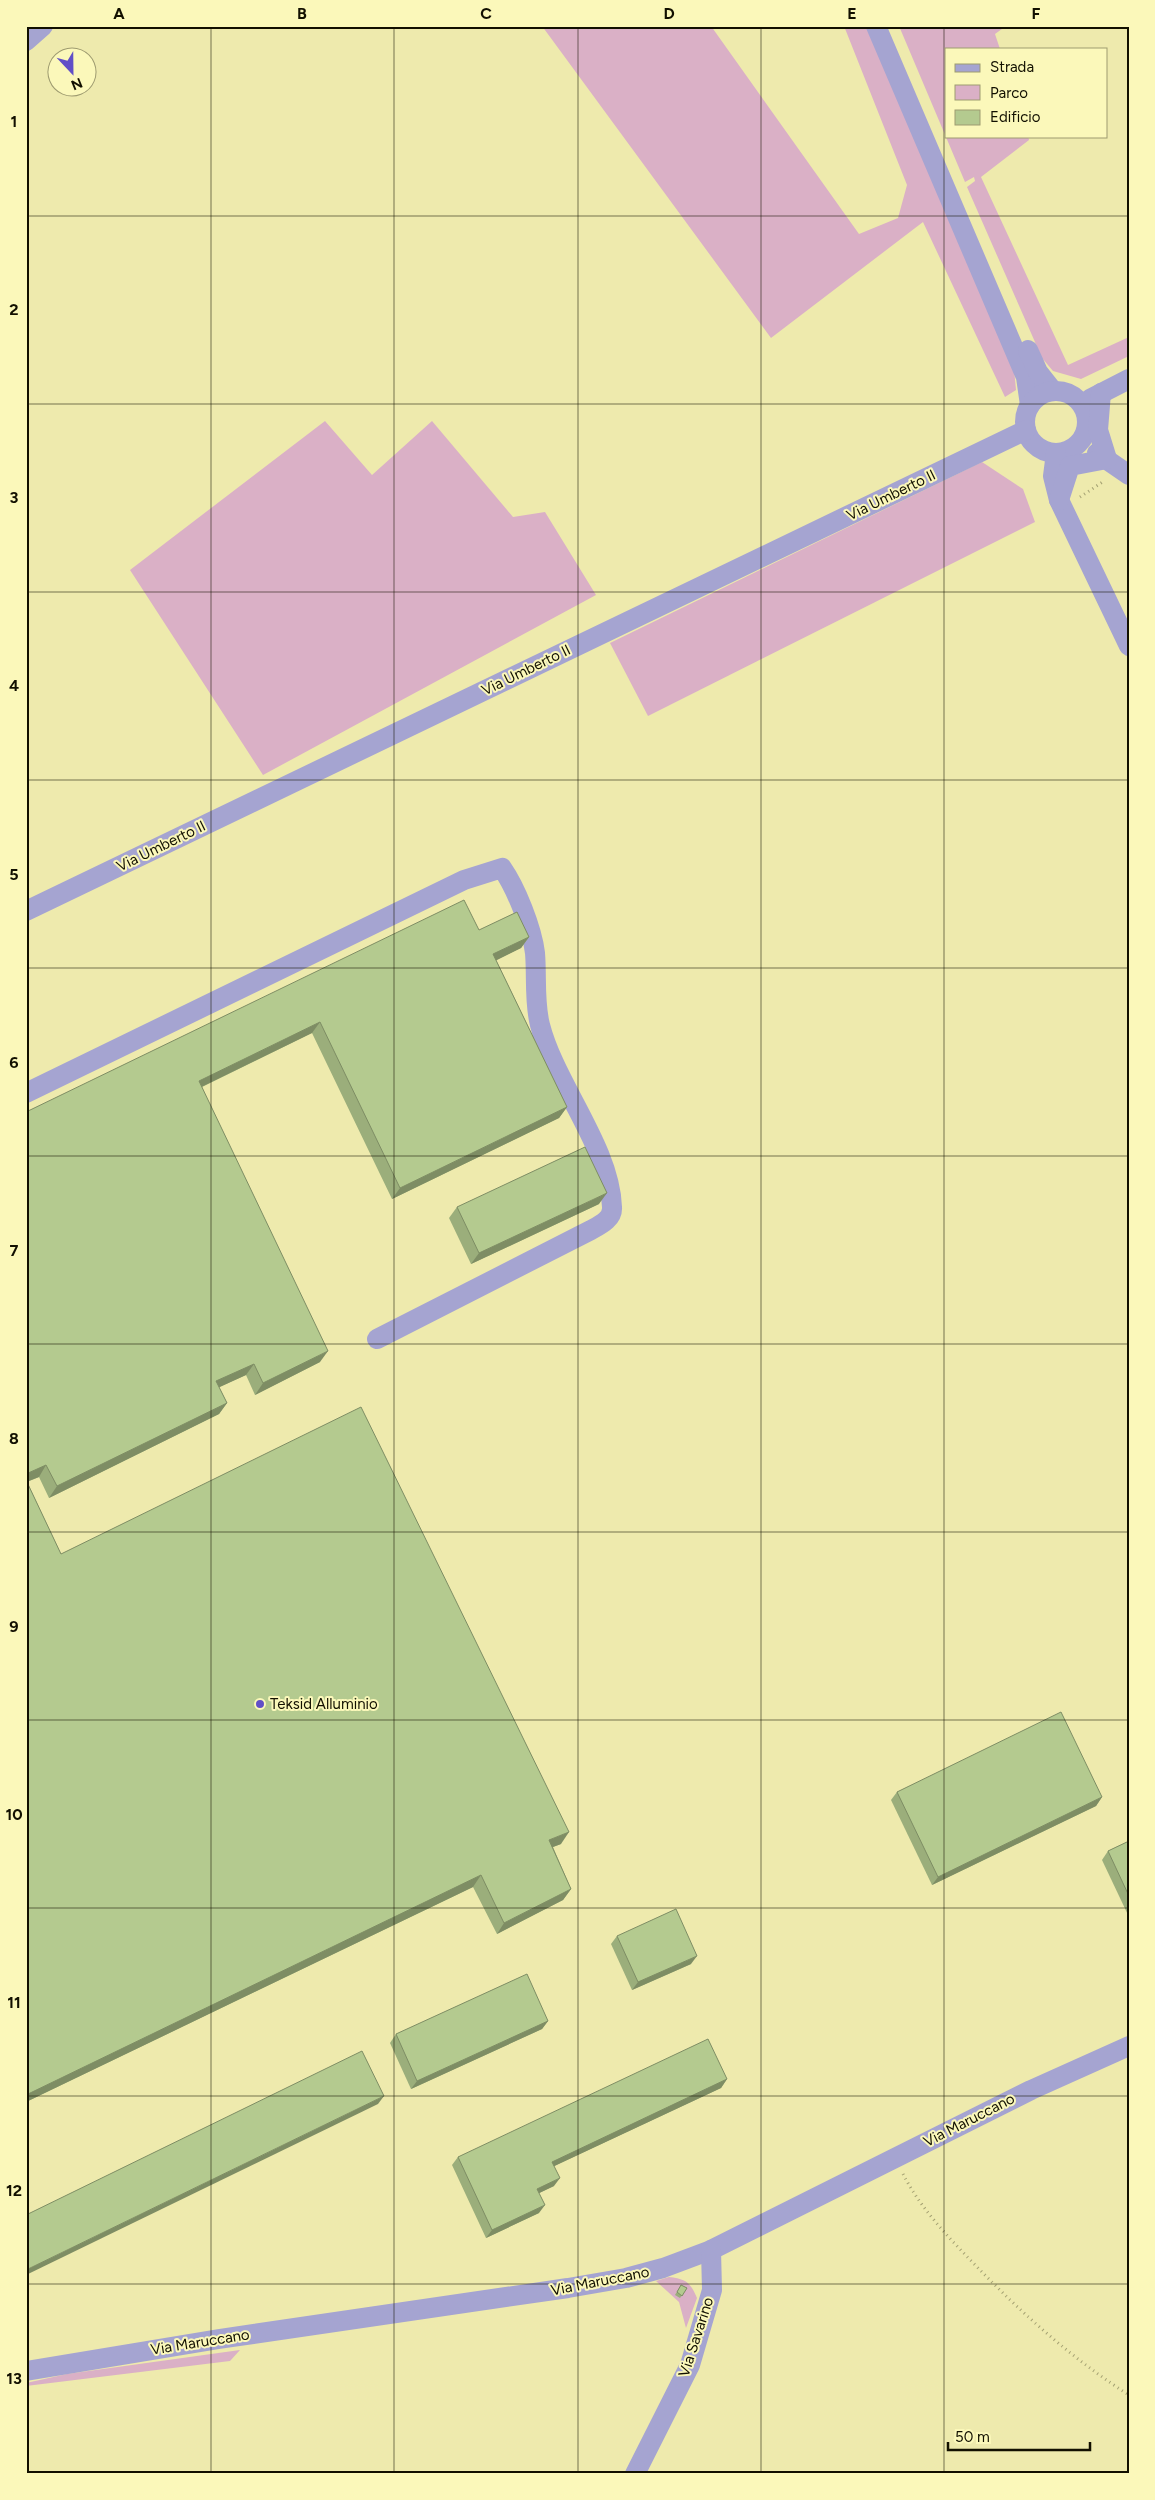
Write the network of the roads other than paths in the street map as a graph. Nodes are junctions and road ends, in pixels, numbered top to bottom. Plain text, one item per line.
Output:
1 (43, 26) edge
2 (876, 26) edge
3 (890, 26) edge
4 (26, 41) edge
5 (1129, 379) edge
6 (1053, 391) junction
7 (1101, 393) junction
8 (1081, 403) junction
9 (1030, 405) junction
10 (1026, 430) junction
11 (1081, 442) junction
12 (1056, 453) junction
13 (1117, 467) edge
14 (1066, 500) junction
15 (1129, 646) edge
16 (26, 911) edge
17 (26, 1093) edge
18 (377, 1339) dead end
19 (1129, 2046) edge
20 (711, 2250) junction
21 (26, 2371) edge
22 (635, 2474) edge

1 - 4 street
2 - 9 street
3 - 6 street
5 - 7 street
6 - 8 street
6 - 9 street
7 - 8 street
7 - 13 street
8 - 11 street
9 - 10 street
10 - 12 street
10 - 16 street, Via Umberto II
11 - 12 street
11 - 13 street
12 - 14 street
13 - 14 street
14 - 15 street
17 - 18 street
19 - 20 street, Via Maruccano
20 - 21 street, Via Maruccano
20 - 22 street, Via Savarino

